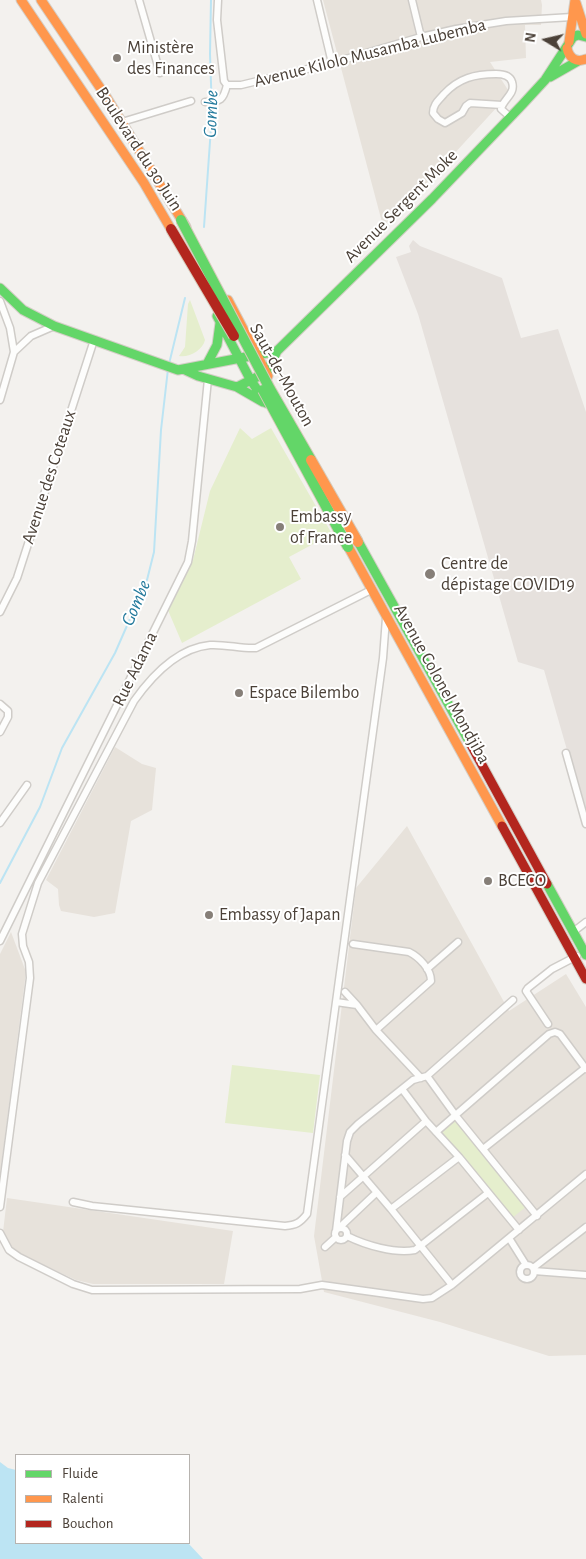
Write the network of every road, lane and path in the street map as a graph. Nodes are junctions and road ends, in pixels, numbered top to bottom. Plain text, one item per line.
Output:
1 (21, 0) edge
2 (41, 0) edge
3 (139, 0) edge
4 (218, 0) edge
5 (317, 0) edge
6 (412, 0) edge
7 (575, 0) edge
8 (572, 17) junction
9 (586, 35) edge
10 (421, 37) junction
11 (568, 45) junction
12 (584, 61) edge
13 (332, 63) junction
14 (160, 73) dead end
15 (545, 80) junction
16 (227, 85) junction
17 (191, 101) dead end
18 (205, 102) dead end
19 (502, 105) junction
20 (510, 117) junction
21 (122, 122) junction
22 (181, 220) junction
23 (171, 229) junction
24 (0, 288) edge
25 (0, 301) edge
26 (220, 322) junction
27 (54, 326) junction
28 (248, 336) junction
29 (94, 340) junction
30 (232, 344) junction
31 (276, 351) junction
32 (14, 352) junction
33 (257, 354) junction
34 (240, 359) junction
35 (208, 364) junction
36 (180, 369) junction
37 (267, 372) junction
38 (208, 379) junction
39 (250, 380) junction
40 (237, 387) junction
41 (274, 387) junction
42 (261, 395) junction
43 (0, 400) edge
44 (268, 405) junction
45 (358, 542) junction
46 (348, 547) junction
47 (371, 590) junction
48 (0, 612) edge
49 (397, 612) junction
50 (386, 618) junction
51 (0, 704) edge
52 (0, 732) edge
53 (566, 753) dead end
54 (27, 785) dead end
55 (0, 823) edge
56 (586, 824) edge
57 (538, 868) junction
58 (528, 874) junction
59 (586, 922) edge
60 (572, 932) junction
61 (0, 941) edge
62 (458, 942) dead end
63 (353, 944) dead end
64 (585, 954) edge
65 (574, 958) junction
66 (428, 969) junction
67 (586, 978) edge
68 (345, 992) dead end
69 (513, 1000) dead end
70 (336, 1002) junction
71 (357, 1005) junction
72 (548, 1024) dead end
73 (376, 1030) junction
74 (586, 1068) edge
75 (424, 1077) junction
76 (402, 1089) junction
77 (456, 1116) junction
78 (426, 1121) junction
79 (436, 1132) junction
80 (483, 1149) junction
81 (345, 1155) junction
82 (459, 1157) junction
83 (586, 1174) edge
84 (363, 1176) junction
85 (376, 1193) junction
86 (488, 1193) junction
87 (340, 1197) junction
88 (73, 1202) dead end
89 (0, 1207) edge
90 (391, 1209) junction
91 (537, 1216) junction
92 (586, 1227) edge
93 (519, 1230) junction
94 (337, 1232) junction
95 (0, 1233) edge
96 (347, 1236) junction
97 (509, 1238) junction
98 (421, 1246) junction
99 (325, 1247) dead end
100 (531, 1268) junction
101 (586, 1275) edge
102 (452, 1285) junction

1 - 23 main road, Boulevard du 30 Juin
2 - 21 main road, Boulevard du 30 Juin
3 - 14 street
4 - 16 street
5 - 13 street
6 - 10 street
7 - 8 main road, Avenue Sergent Moke
7 - 9 main road
8 - 10 street, Avenue Kilolo Musamba Lubemba
8 - 11 main road, Avenue Sergent Moke
9 - 11 main road
10 - 13 street, Avenue Kilolo Musamba Lubemba
11 - 12 main road
11 - 15 main road, Avenue Sergent Moke
12 - 15 main road, Avenue Sergent Moke
13 - 16 street, Avenue Kilolo Musamba Lubemba
15 - 20 main road, Avenue Sergent Moke
16 - 18 street
17 - 21 street
19 - 19 street
19 - 20 street
20 - 31 main road, Avenue Sergent Moke
21 - 22 main road, Boulevard du 30 Juin
22 - 28 main road, Boulevard du 30 Juin
22 - 45 main road, Saut-de-Mouton, bridge
23 - 26 main road, Boulevard du 30 Juin
23 - 46 main road, Saut-de-Mouton, bridge
24 - 27 main road
25 - 32 street
26 - 30 main road, Boulevard du 30 Juin
26 - 35 main road
27 - 29 main road
27 - 32 street
28 - 30 main road
28 - 33 main road, Boulevard du 30 Juin
29 - 36 main road
29 - 48 street, Avenue des Coteaux
30 - 34 main road, Boulevard du 30 Juin
31 - 33 main road
31 - 37 main road
32 - 43 street
33 - 34 main road
33 - 37 main road, Boulevard du 30 Juin
34 - 35 main road
34 - 39 main road, Avenue Colonel Mondjiba
35 - 36 main road
36 - 38 main road
37 - 39 main road
37 - 41 main road, Avenue Colonel Mondjiba
38 - 40 main road
38 - 61 street, Rue Adama
39 - 40 main road
39 - 42 main road, Avenue Colonel Mondjiba
40 - 44 main road
41 - 42 main road
41 - 45 main road, Avenue Colonel Mondjiba
42 - 44 main road, Avenue Colonel Mondjiba
44 - 46 main road, Avenue Colonel Mondjiba
45 - 49 main road, Avenue Colonel Mondjiba
46 - 47 main road, Avenue Colonel Mondjiba
47 - 50 main road, Avenue Colonel Mondjiba
47 - 89 street
49 - 50 main road
49 - 57 main road, Avenue Colonel Mondjiba
50 - 58 main road, Avenue Colonel Mondjiba
50 - 70 street
51 - 52 street
53 - 56 street
54 - 55 street
57 - 58 main road
57 - 60 main road, Avenue Colonel Mondjiba
58 - 65 main road, Avenue Colonel Mondjiba
59 - 60 street
60 - 64 main road, Avenue Colonel Mondjiba
62 - 66 street
63 - 66 street
64 - 65 street
65 - 67 main road, Avenue Colonel Mondjiba
65 - 72 street
66 - 73 street
68 - 71 street
69 - 75 street
70 - 71 street
70 - 88 street
71 - 73 street
73 - 75 street
74 - 77 street
74 - 80 street
75 - 76 street
75 - 77 street
76 - 78 street
76 - 81 street
77 - 79 street
77 - 80 street
78 - 79 street
78 - 84 street
79 - 82 street
80 - 91 street
81 - 84 street
81 - 87 street
82 - 86 street
82 - 90 street
83 - 91 street
84 - 85 street
84 - 87 street
85 - 90 street
85 - 94 street
86 - 93 street
86 - 98 street
87 - 94 street
90 - 98 street
91 - 93 street
92 - 100 street
93 - 97 street
94 - 96 street
94 - 96 street
94 - 99 street
95 - 102 street
96 - 98 street
97 - 100 street
97 - 102 street
98 - 102 street
100 - 101 street

